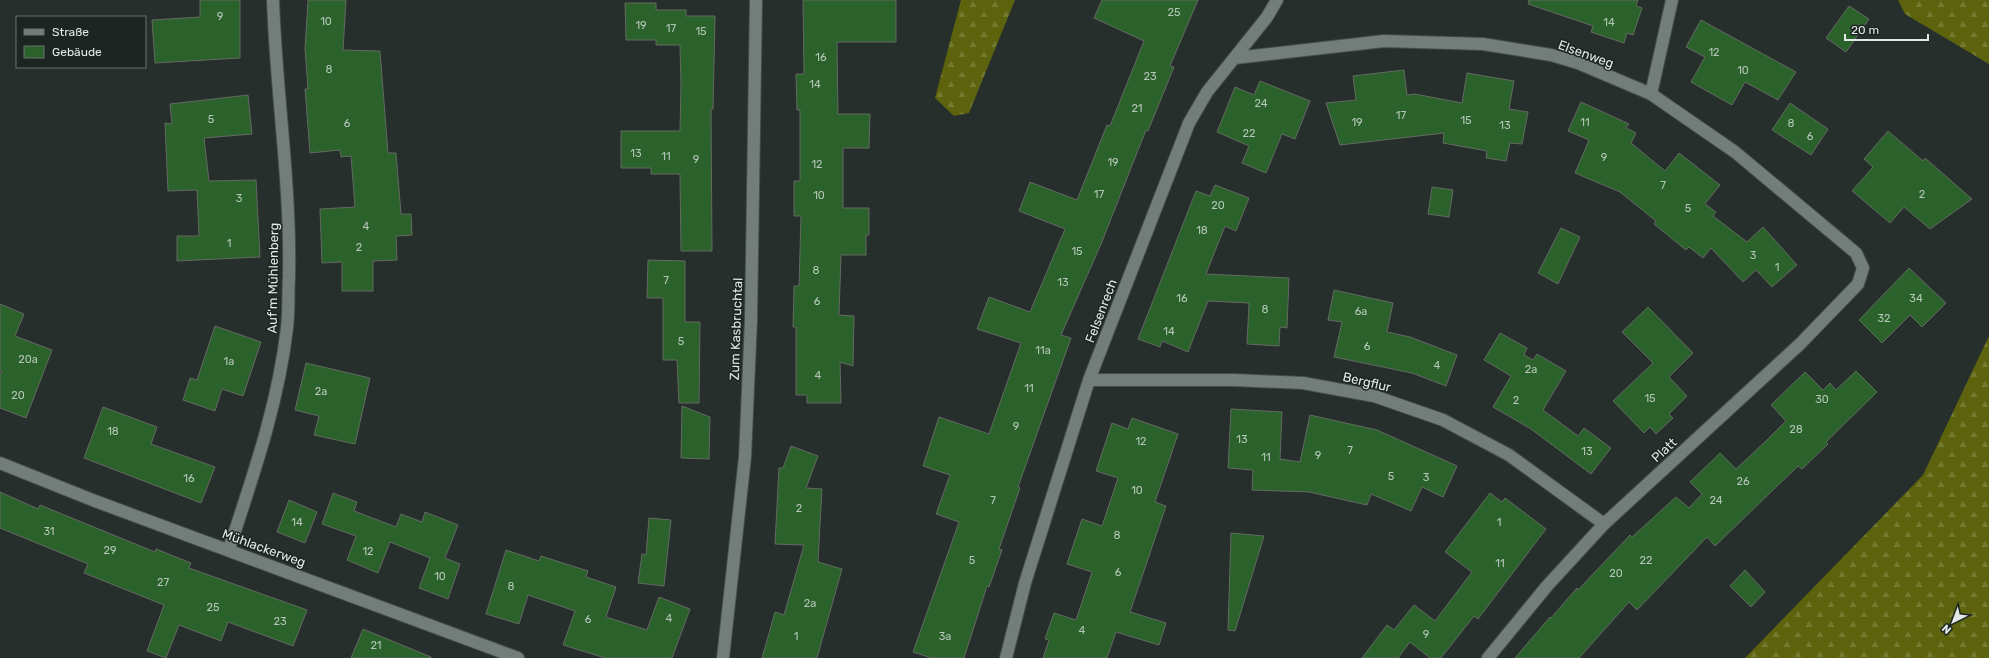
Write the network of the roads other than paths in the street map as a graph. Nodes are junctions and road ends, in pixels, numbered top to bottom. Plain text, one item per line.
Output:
1 (273, 0) edge
2 (756, 0) edge
3 (1277, 0) edge
4 (1672, 0) edge
5 (1235, 58) junction
6 (1651, 94) junction
7 (1863, 268) joint
8 (1089, 380) junction
9 (0, 463) edge
10 (1604, 524) junction
11 (229, 549) junction
12 (518, 658) edge
13 (724, 658) edge
14 (1006, 658) edge
15 (1488, 658) edge

1 - 11 street, Auf'm Mühlenberg
2 - 13 street, Zum Kasbruchtal
3 - 5 street, Felsenrech
4 - 6 street
5 - 6 street, Elsenweg
5 - 8 street, Felsenrech
6 - 7 street, Elsenweg
7 - 10 street, Platt
8 - 10 street, Bergflur
8 - 14 street, Felsenrech
9 - 11 street, Mühlackerweg
10 - 15 street, Platt
11 - 12 street, Mühlackerweg

